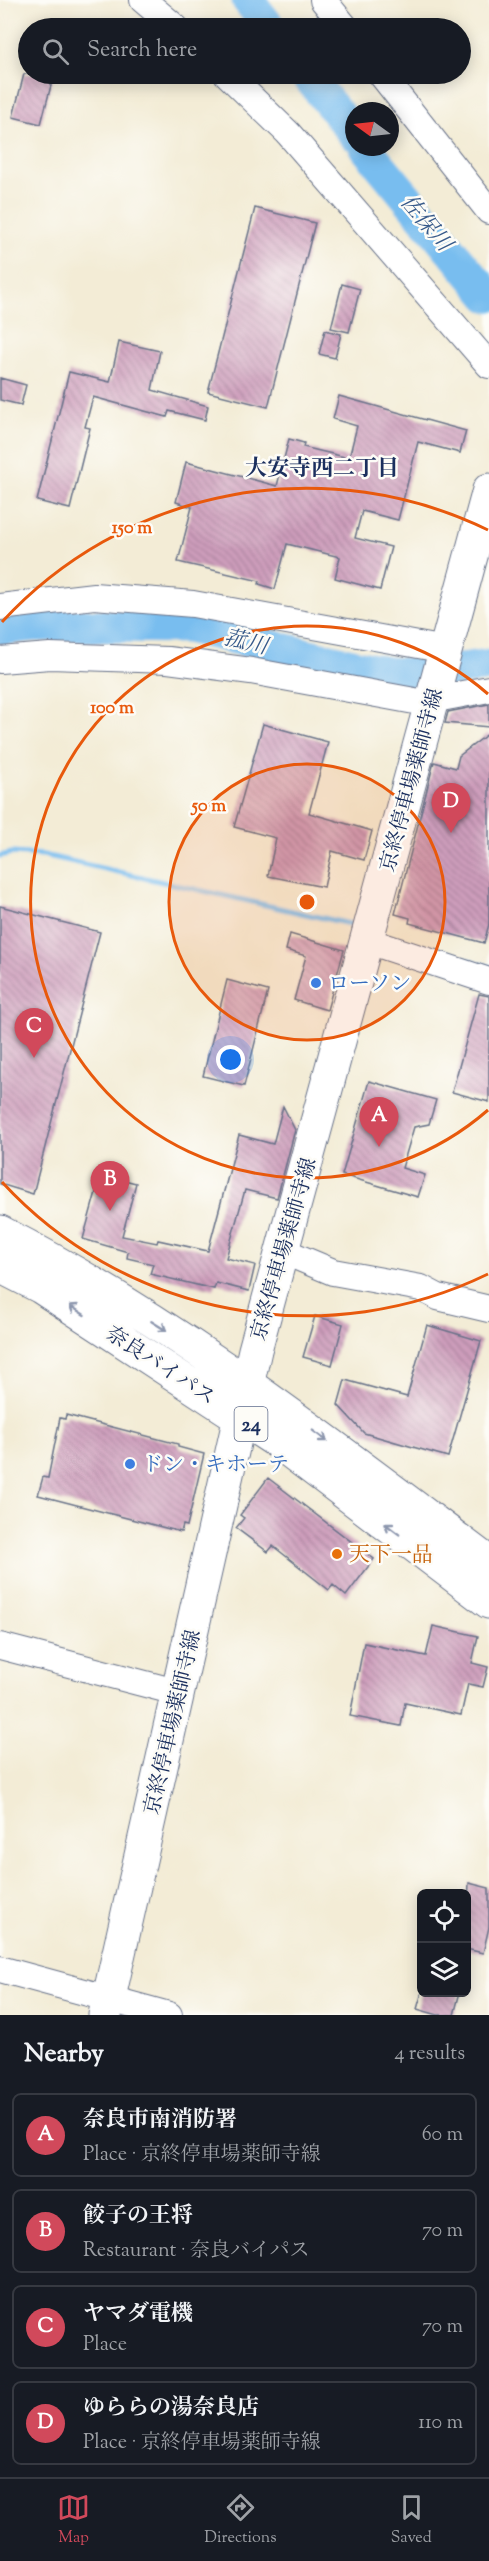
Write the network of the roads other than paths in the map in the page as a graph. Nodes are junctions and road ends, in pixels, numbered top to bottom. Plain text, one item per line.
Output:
1 (143, 0) edge
2 (323, 0) edge
3 (164, 18) edge
4 (338, 18) edge
5 (237, 84) edge
6 (389, 84) edge
7 (489, 211) edge
8 (489, 365) edge
9 (489, 490) edge
10 (0, 607) edge
11 (445, 653) junction
12 (0, 660) edge
13 (489, 689) edge
14 (434, 694) junction
15 (368, 941) junction
16 (489, 981) edge
17 (0, 1232) edge
18 (283, 1251) junction
19 (0, 1266) edge
20 (489, 1309) edge
21 (248, 1382) junction
22 (240, 1416) junction
23 (489, 1563) edge
24 (489, 1602) edge
25 (0, 1646) edge
26 (180, 1693) junction
27 (0, 1969) edge
28 (107, 2007) edge
29 (169, 2015) edge

1 - 3 street
2 - 4 street
5 - 8 street
6 - 7 street
9 - 11 main road, 京終停車場薬師寺線
10 - 11 street
11 - 14 main road, 京終停車場薬師寺線
12 - 14 street
13 - 14 street
14 - 15 main road, 京終停車場薬師寺線
15 - 16 street
15 - 18 main road, 京終停車場薬師寺線
17 -> 21 main road, 奈良バイパス / 24
18 - 20 street
18 - 21 main road, 京終停車場薬師寺線
22 -> 19 main road, 奈良バイパス / 24
21 - 22 main road, 京終停車場薬師寺線
21 -> 23 main road, 奈良バイパス / 24
24 -> 22 main road, 奈良バイパス / 24
22 - 26 main road, 京終停車場薬師寺線
25 - 26 street
26 - 28 main road, 京終停車場薬師寺線
27 - 28 street
28 - 29 street

